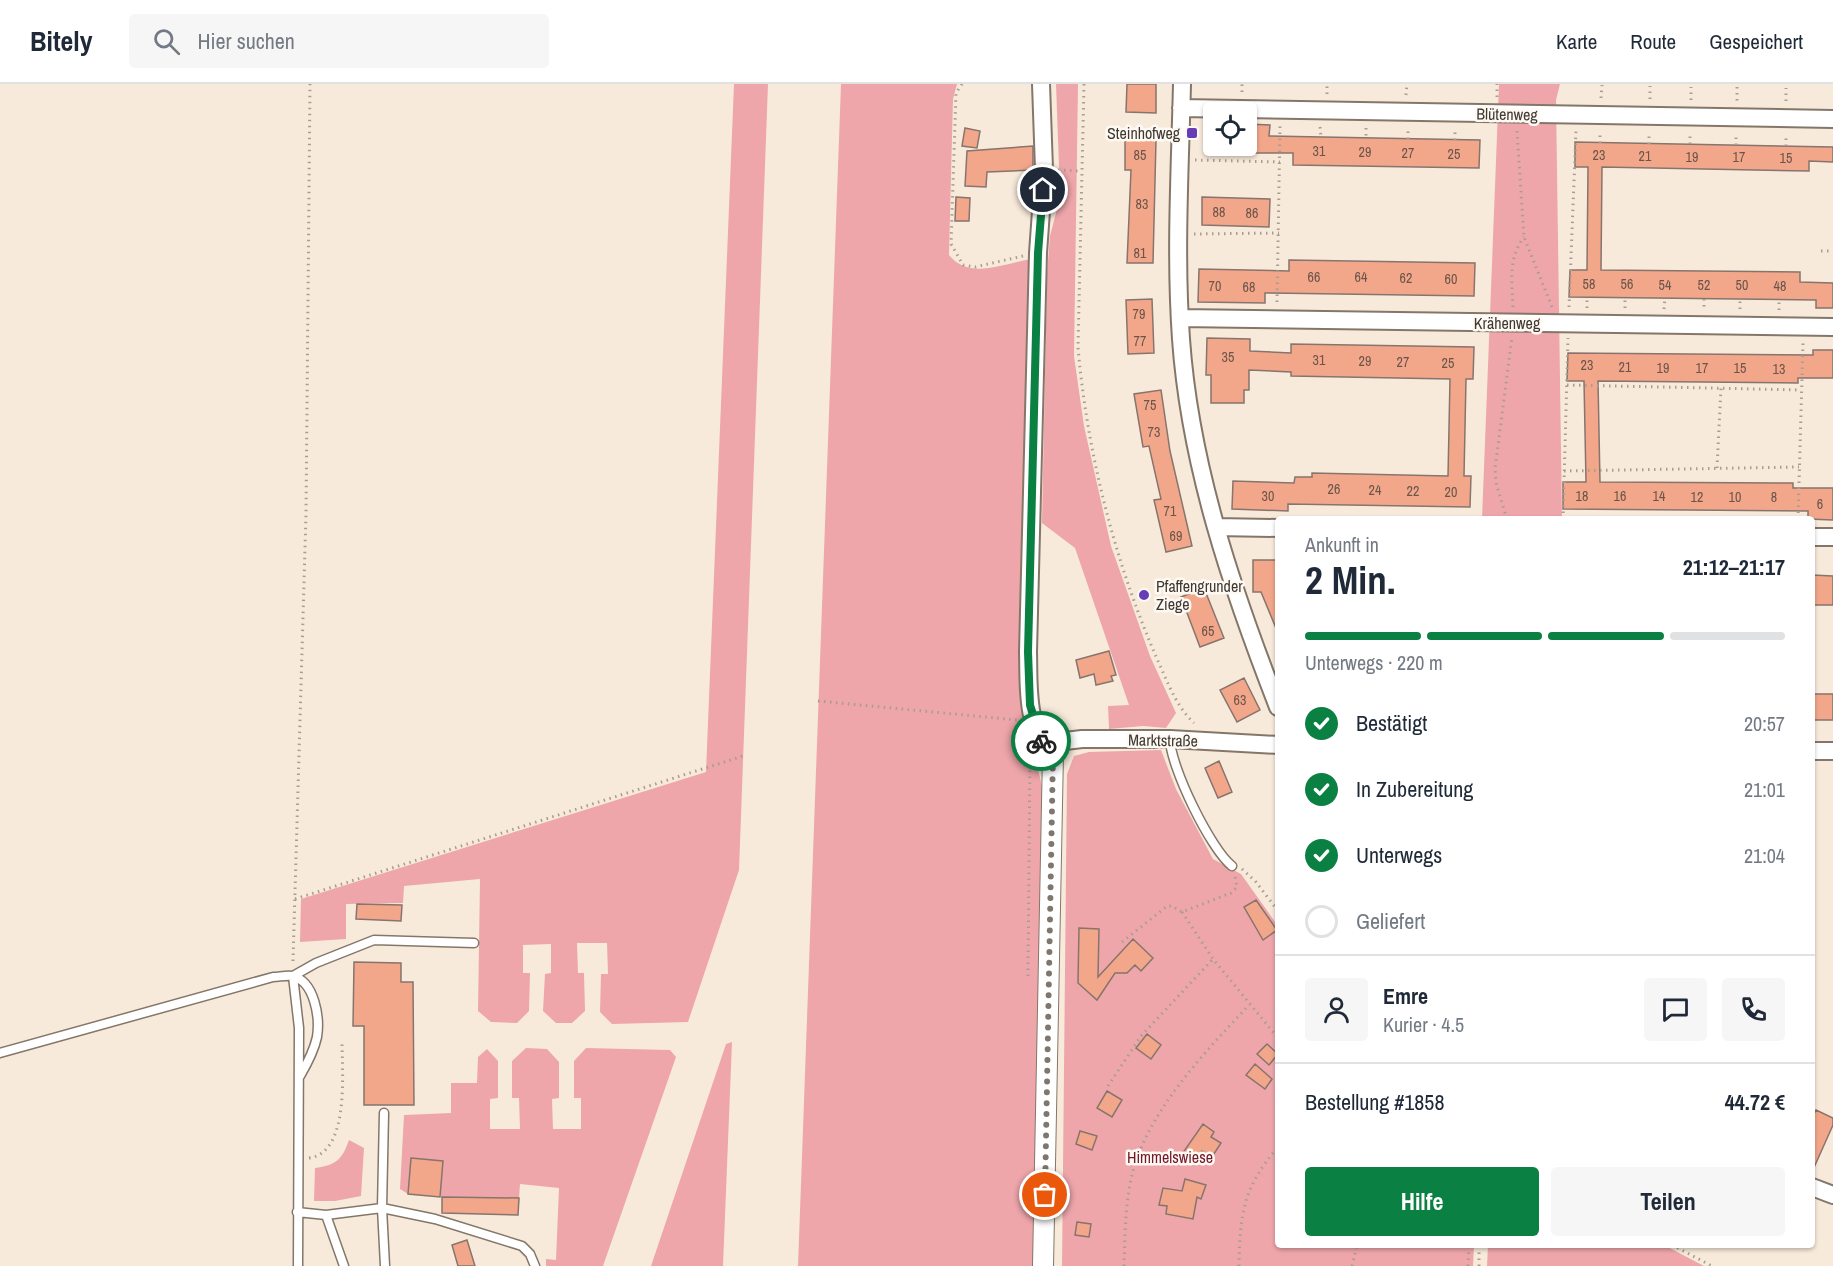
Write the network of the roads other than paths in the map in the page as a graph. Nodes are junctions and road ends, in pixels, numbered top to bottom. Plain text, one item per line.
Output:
1 (1041, 84) edge
2 (1182, 84) edge
3 (1181, 108) junction
4 (1833, 119) edge
5 (1180, 318) junction
6 (1833, 327) edge
7 (1216, 527) junction
8 (1275, 528) edge
9 (1815, 537) edge
10 (1833, 537) edge
11 (1275, 699) edge
12 (1170, 739) junction
13 (1275, 745) edge
14 (1815, 751) edge
15 (1833, 751) edge
16 (1053, 753) junction
17 (1232, 866) road end
18 (474, 942) dead end
19 (293, 976) junction
20 (0, 1053) edge
21 (300, 1078) junction
22 (384, 1113) dead end
23 (1815, 1188) edge
24 (1833, 1195) edge
25 (382, 1208) junction
26 (297, 1212) junction
27 (327, 1215) junction
28 (300, 1264) edge
29 (344, 1266) edge
30 (385, 1266) edge
31 (535, 1266) edge
32 (1043, 1266) edge

1 - 16 street
2 - 3 street
3 - 4 street, Blütenweg
3 - 5 street
5 - 6 street, Krähenweg
5 - 7 street
7 - 8 street
7 - 11 street
9 - 10 street
12 - 13 street, Marktstraße
12 - 16 street, Marktstraße
12 - 17 lane
14 - 15 street
16 - 32 street
18 - 19 lane
19 - 20 lane
19 - 21 lane
19 - 21 lane
21 - 26 lane
22 - 25 lane
23 - 24 street
25 - 27 lane
25 - 30 lane
25 - 31 lane
26 - 27 lane
26 - 28 lane
27 - 29 lane

